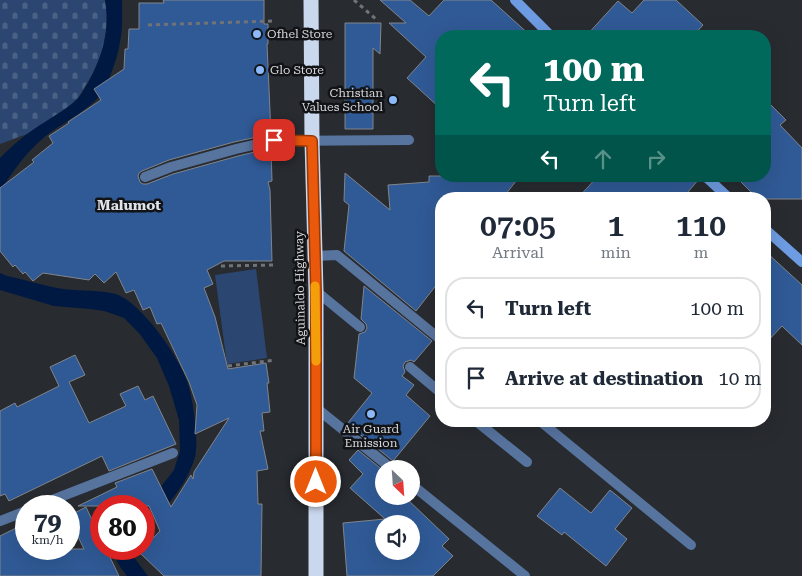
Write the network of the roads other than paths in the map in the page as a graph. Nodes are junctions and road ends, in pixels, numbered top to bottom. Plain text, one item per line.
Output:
1 (311, 0) edge
2 (515, 0) edge
3 (545, 30) edge
4 (409, 140) dead end
5 (312, 141) junction
6 (145, 177) dead end
7 (712, 182) edge
8 (722, 192) edge
9 (771, 234) edge
10 (315, 256) junction
11 (802, 262) edge
12 (316, 291) junction
13 (360, 327) dead end
14 (435, 335) edge
15 (410, 367) dead end
16 (435, 388) edge
17 (316, 407) junction
18 (483, 427) edge
19 (547, 427) edge
20 (173, 453) dead end
21 (381, 460) edge
22 (527, 462) dead end
23 (420, 491) edge
24 (66, 495) edge
25 (15, 515) edge
26 (0, 521) edge
27 (691, 545) dead end
28 (316, 576) edge
29 (525, 576) edge

1 - 5 highway, Aguinaldo Highway
2 - 3 street
4 - 5 street
5 - 6 street
5 - 10 highway, Aguinaldo Highway
7 - 8 street
9 - 11 street
10 - 12 highway, Aguinaldo Highway
10 - 14 street
12 - 13 street
12 - 17 highway, Aguinaldo Highway
15 - 16 street
17 - 21 street
17 - 28 highway, Aguinaldo Highway
18 - 22 street
19 - 27 street
20 - 24 street
23 - 29 street
25 - 26 street

